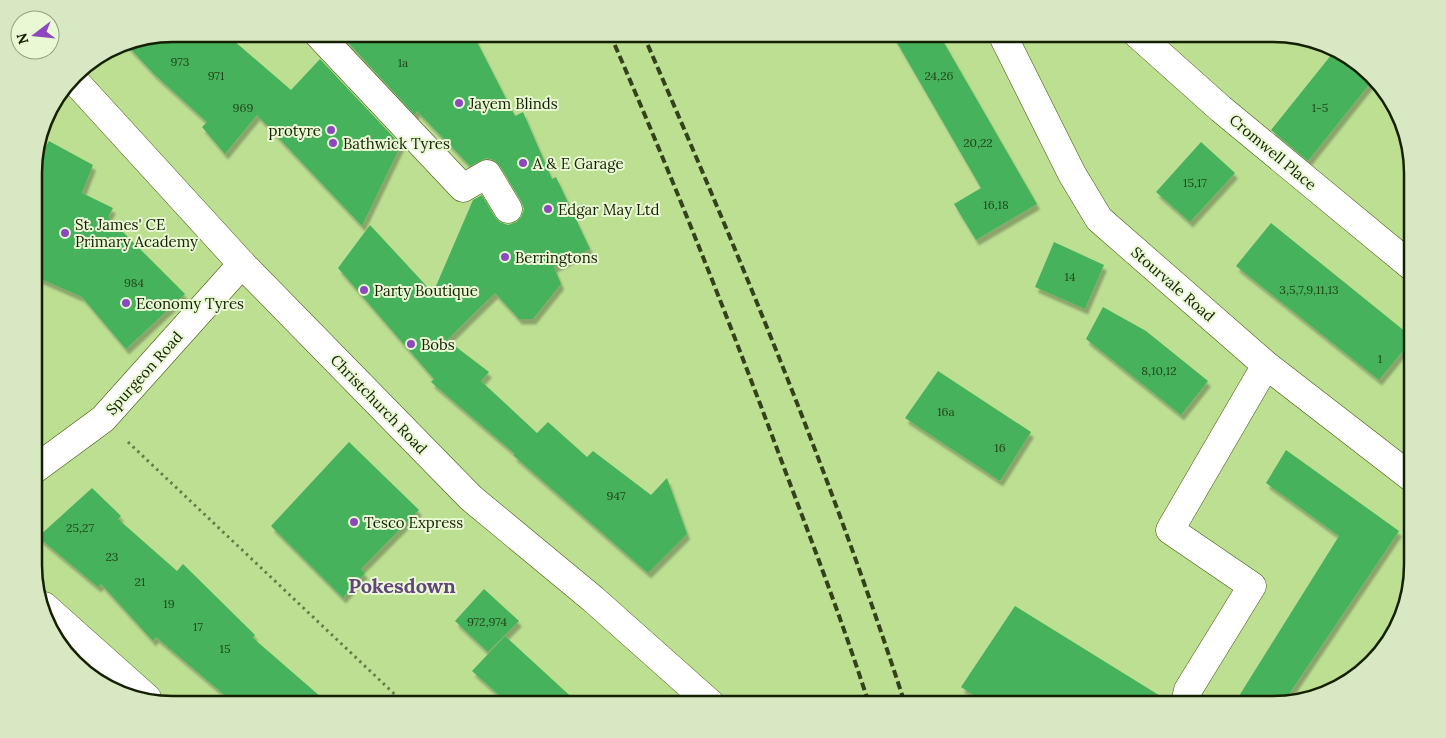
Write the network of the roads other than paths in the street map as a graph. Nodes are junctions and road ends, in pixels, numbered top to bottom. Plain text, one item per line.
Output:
1 (326, 43) edge
2 (1006, 43) edge
3 (1147, 43) edge
4 (78, 84) edge
5 (508, 209) dead end
6 (1404, 260) edge
7 (242, 264) junction
8 (1266, 365) junction
9 (43, 463) edge
10 (1404, 472) edge
11 (51, 612) edge
12 (139, 691) edge
13 (1187, 695) edge
14 (701, 696) edge

1 - 5 street
2 - 8 street, Stourvale Road
3 - 6 street, Cromwell Place
4 - 7 street, Christchurch Road
7 - 9 street, Spurgeon Road
7 - 14 street, Christchurch Road
8 - 10 street, Stourvale Road
8 - 13 street
11 - 12 street

